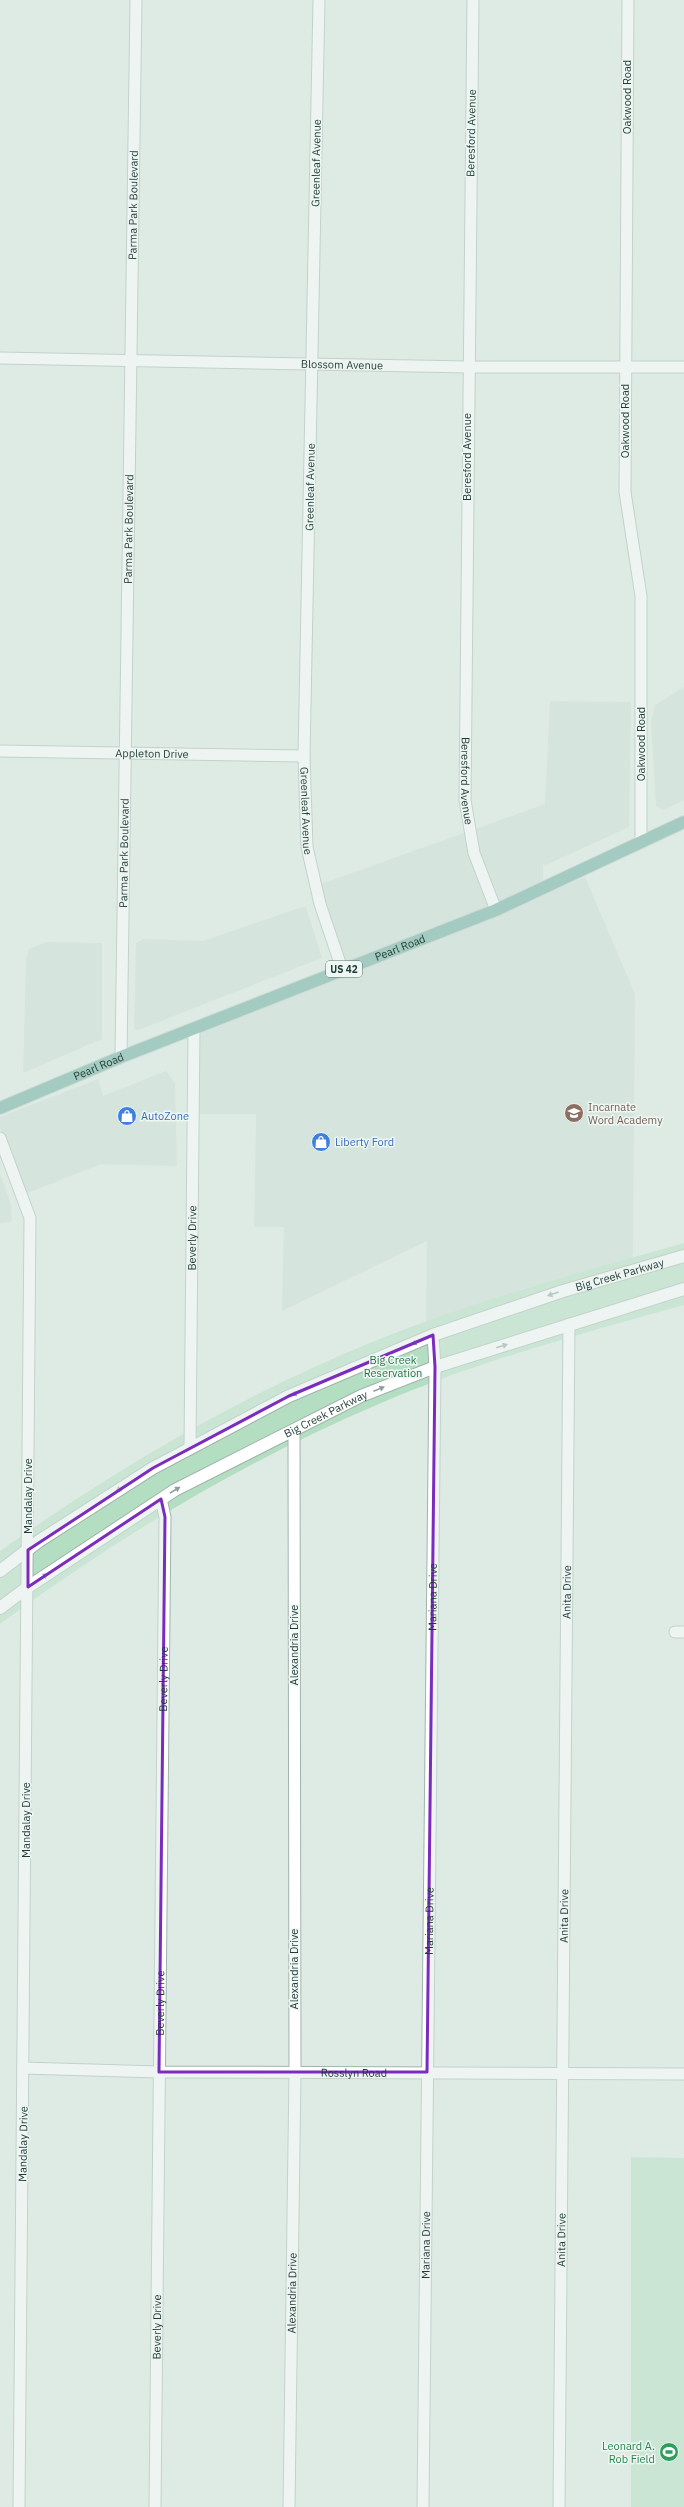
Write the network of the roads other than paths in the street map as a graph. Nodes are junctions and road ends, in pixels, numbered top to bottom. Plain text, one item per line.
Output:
1 (136, 0) edge
2 (319, 0) edge
3 (473, 0) edge
4 (628, 0) edge
5 (0, 358) edge
6 (131, 360) junction
7 (313, 364) junction
8 (468, 367) junction
9 (625, 367) junction
10 (684, 367) edge
11 (0, 751) edge
12 (124, 753) junction
13 (304, 756) junction
14 (684, 822) edge
15 (641, 841) junction
16 (496, 910) junction
17 (342, 969) junction
18 (194, 1029) junction
19 (121, 1057) junction
20 (0, 1108) edge
21 (0, 1138) edge
22 (684, 1256) edge
23 (684, 1289) edge
24 (569, 1324) junction
25 (433, 1335) junction
26 (435, 1367) junction
27 (294, 1430) junction
28 (190, 1448) junction
29 (161, 1500) junction
30 (28, 1550) junction
31 (0, 1571) edge
32 (28, 1587) junction
33 (0, 1608) edge
34 (23, 2068) junction
35 (159, 2072) junction
36 (294, 2072) junction
37 (427, 2072) junction
38 (562, 2072) junction
39 (684, 2074) edge
40 (19, 2507) edge
41 (155, 2507) edge
42 (289, 2507) edge
43 (424, 2507) edge
44 (559, 2507) edge

1 - 6 street, Parma Park Boulevard
2 - 7 street, Greenleaf Avenue
3 - 8 street, Beresford Avenue
4 - 9 street, Oakwood Road
5 - 6 street, Blossom Avenue
6 - 7 street, Blossom Avenue
6 - 12 street, Parma Park Boulevard
7 - 8 street, Blossom Avenue
7 - 13 street, Greenleaf Avenue
8 - 9 street, Blossom Avenue
8 - 16 street, Beresford Avenue
9 - 10 street, Blossom Avenue
9 - 15 street, Oakwood Road
11 - 12 street, Appleton Drive
12 - 13 street, Appleton Drive
12 - 19 street, Parma Park Boulevard
13 - 17 street, Greenleaf Avenue
14 - 15 main road, Pearl Road / US 42
15 - 16 main road, Pearl Road / US 42
16 - 17 main road, Pearl Road / US 42
17 - 18 main road, Pearl Road / US 42
18 - 19 main road, Pearl Road / US 42
18 - 28 street, Beverly Drive
19 - 20 main road, Pearl Road / US 42
21 - 30 street, Mandalay Drive
22 -> 25 street, Big Creek Parkway
23 - 24 street, Big Creek Parkway
26 -> 24 street, Big Creek Parkway
24 - 38 street, Anita Drive
25 - 26 street, Mariana Drive
25 -> 28 street, Big Creek Parkway
27 -> 26 street, Big Creek Parkway
26 - 37 street, Mariana Drive
29 -> 27 street, Big Creek Parkway
27 - 36 street, Alexandria Drive
28 -> 30 street, Big Creek Parkway
32 -> 29 street, Big Creek Parkway
29 - 35 street, Beverly Drive
30 - 31 street, Big Creek Parkway
30 - 32 street, Mandalay Drive
32 - 33 street, Big Creek Parkway
32 - 34 street, Mandalay Drive
34 - 35 street, Rosslyn Road
34 - 40 street, Mandalay Drive
35 - 36 street, Rosslyn Road
35 - 41 street, Beverly Drive
36 - 37 street, Rosslyn Road
36 - 42 street, Alexandria Drive
37 - 38 street, Rosslyn Road
37 - 43 street, Mariana Drive
38 - 39 street, Rosslyn Road
38 - 44 street, Anita Drive

